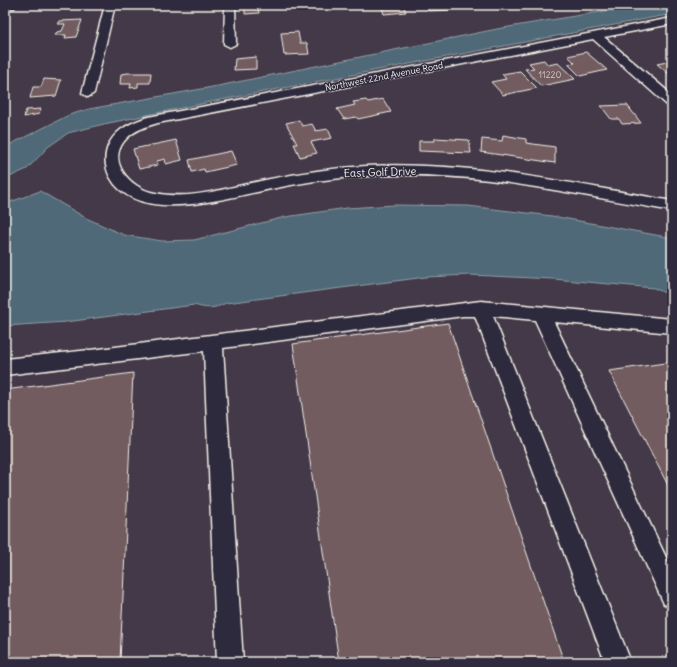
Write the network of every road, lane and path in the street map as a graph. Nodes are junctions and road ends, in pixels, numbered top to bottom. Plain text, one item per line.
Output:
1 (5, 5) edge
2 (9, 5) edge
3 (110, 5) edge
4 (230, 5) edge
5 (672, 21) edge
6 (596, 36) junction
7 (230, 44) dead end
8 (88, 93) dead end
9 (670, 97) edge
10 (112, 156) joint
11 (672, 206) edge
12 (481, 308) junction
13 (542, 313) junction
14 (672, 326) edge
15 (213, 342) junction
16 (5, 367) edge
17 (672, 596) edge
18 (230, 662) edge
19 (618, 662) edge

1 - 2 main road
3 - 8 street
4 - 7 street
5 - 6 street, Northwest 22nd Avenue Road
6 - 9 street
6 - 10 street, Northwest 22nd Avenue Road
10 - 11 street, East Golf Drive
12 - 13 street
12 - 15 street
12 - 19 street
13 - 14 street
13 - 17 street
15 - 16 street
15 - 18 street

